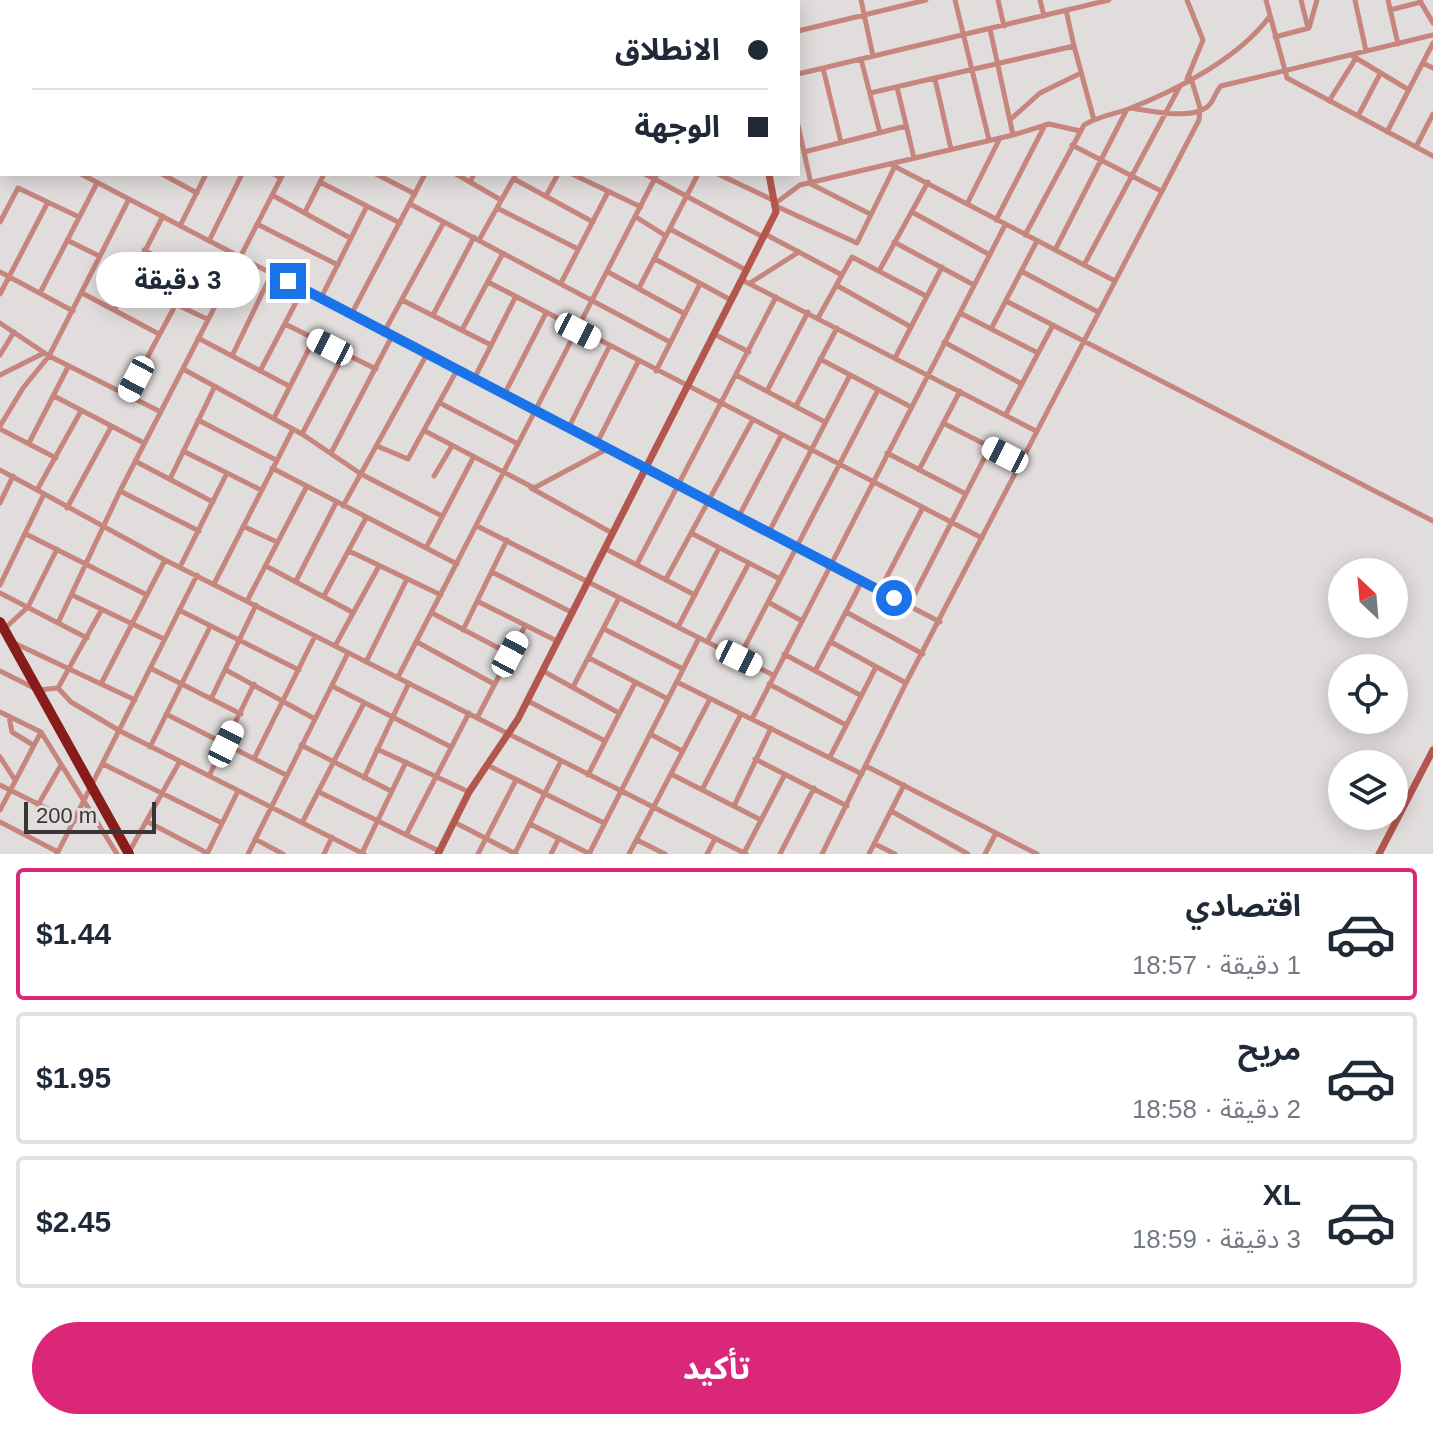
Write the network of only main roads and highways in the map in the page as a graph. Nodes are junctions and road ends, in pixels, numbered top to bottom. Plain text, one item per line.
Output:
1 (2, 626) edge
2 (125, 853) edge

1 - 2 highway

